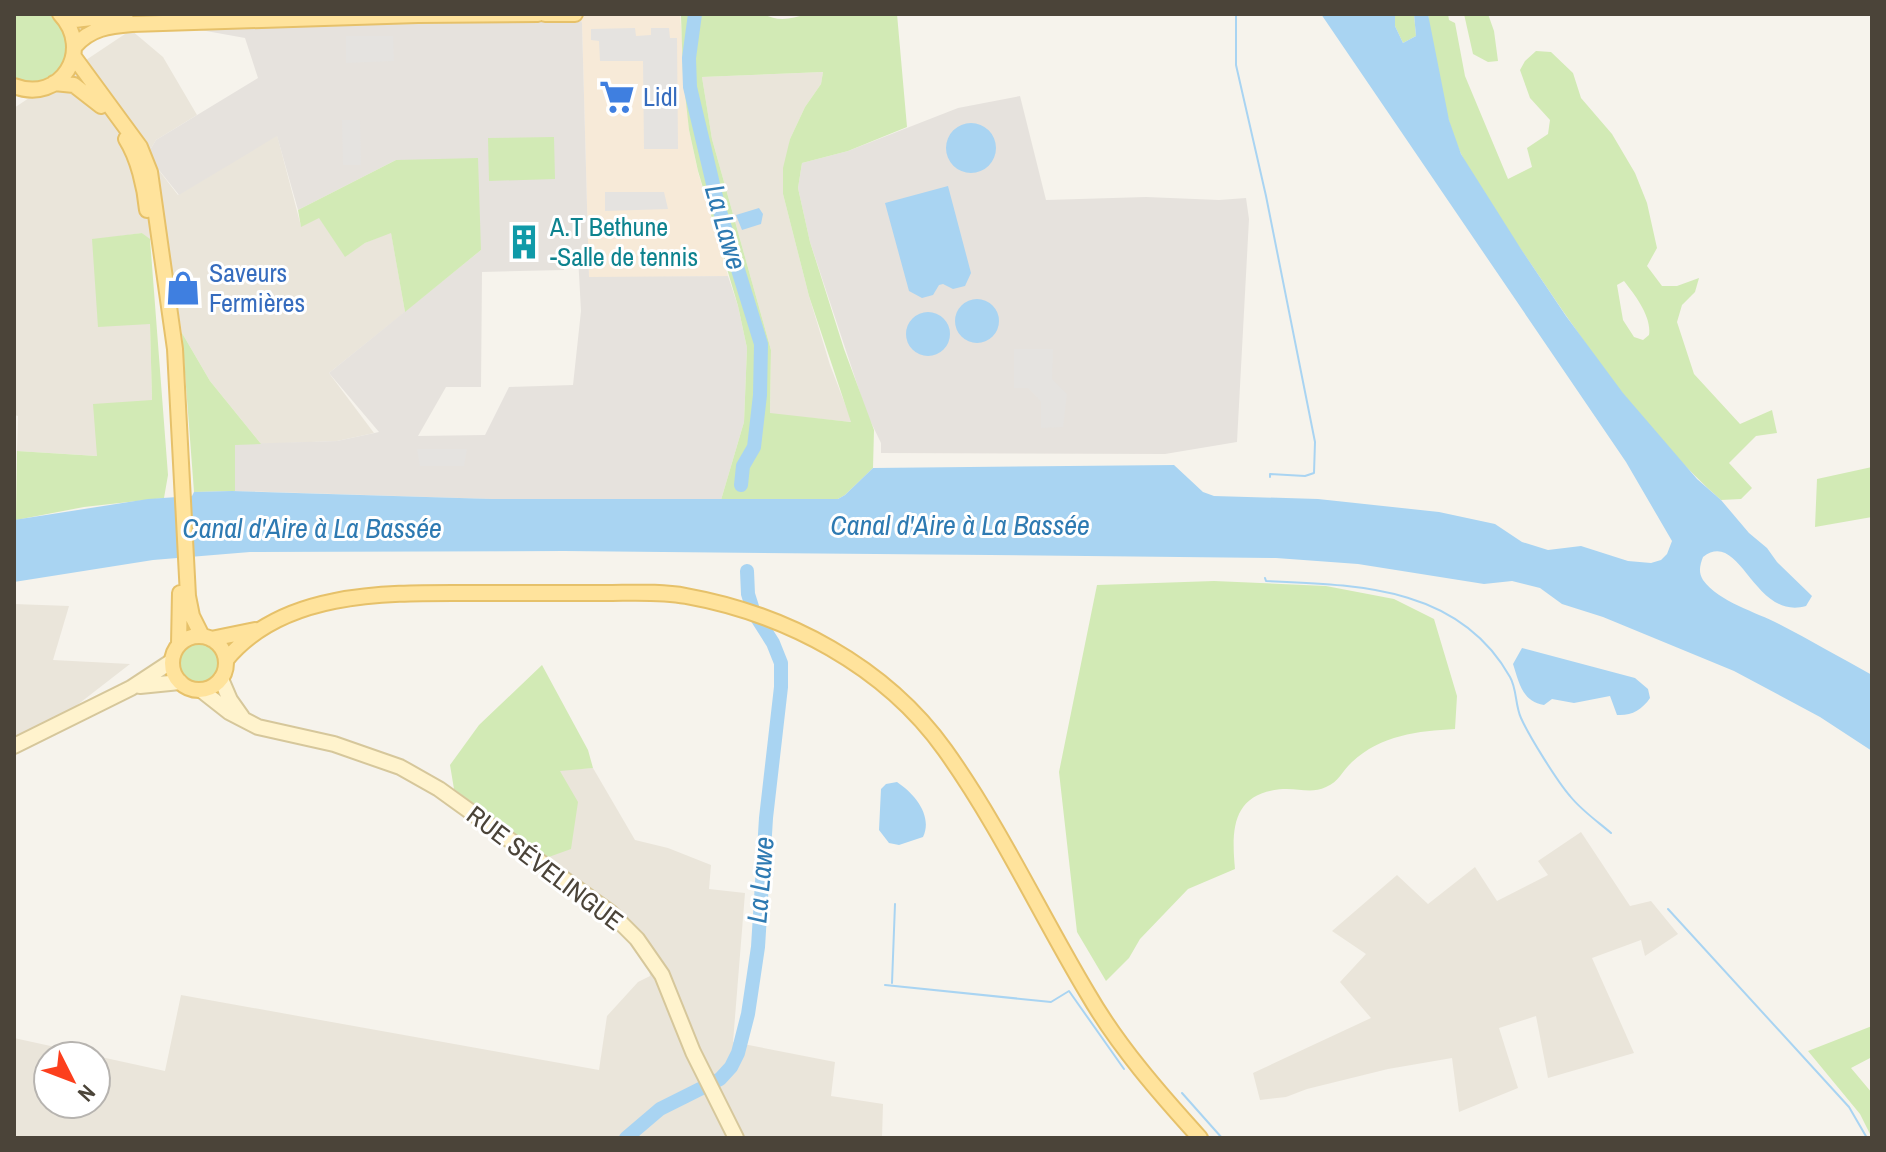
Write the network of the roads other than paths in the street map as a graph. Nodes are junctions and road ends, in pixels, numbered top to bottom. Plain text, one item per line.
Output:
1 (126, 14) edge
2 (538, 14) edge
3 (545, 14) edge
4 (575, 14) edge
5 (63, 17) edge
6 (74, 52) junction
7 (54, 83) junction
8 (14, 86) edge
9 (179, 497) junction
10 (183, 568) junction
11 (259, 629) junction
12 (207, 637) junction
13 (179, 644) junction
14 (226, 660) junction
15 (172, 661) junction
16 (221, 679) junction
17 (180, 682) junction
18 (131, 688) junction
19 (201, 690) junction
20 (244, 720) junction
21 (14, 746) edge
22 (736, 1138) edge
23 (1200, 1138) edge

1 - 5 main road
2 - 6 main road
3 - 4 main road
5 - 6 main road
6 - 7 main road
6 - 9 main road
7 - 8 main road
7 - 9 main road
9 - 10 main road
10 - 12 main road
10 - 13 main road
11 - 12 main road
11 - 14 main road
11 - 23 main road
12 - 13 main road
12 - 14 main road
13 - 15 main road
14 - 16 main road
15 - 17 main road
15 - 18 main road
16 - 19 main road
16 - 20 main road
17 - 18 main road
17 - 19 main road
18 - 21 main road
19 - 20 main road, RUE SÉVELINGUE
20 - 22 main road, RUE SÉVELINGUE

